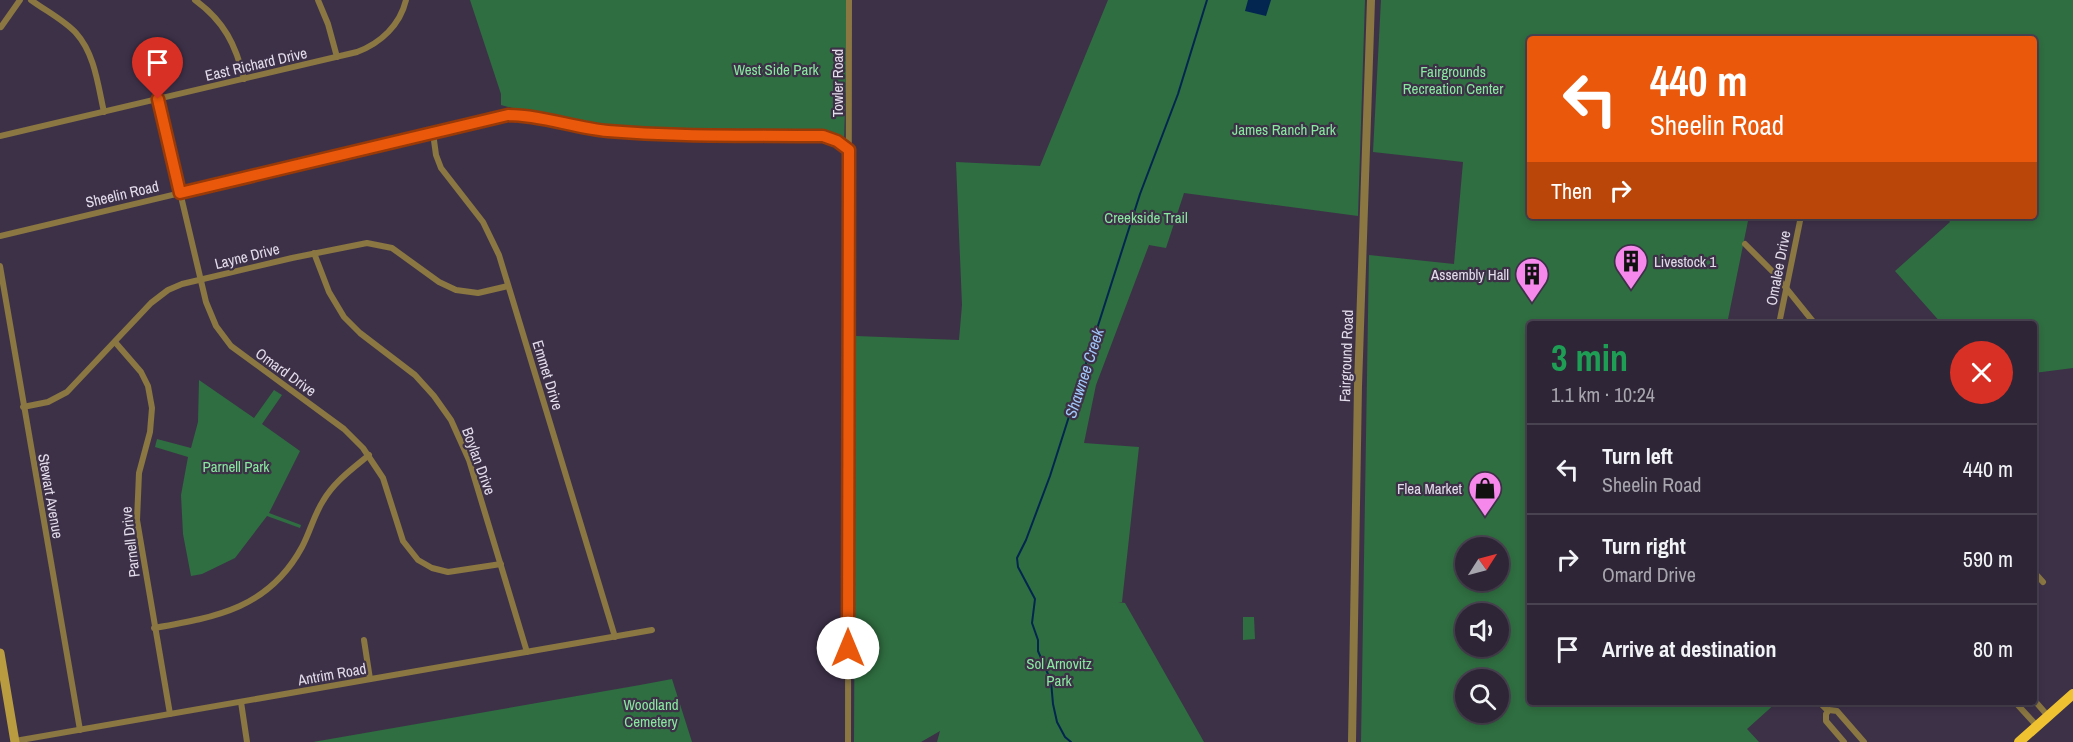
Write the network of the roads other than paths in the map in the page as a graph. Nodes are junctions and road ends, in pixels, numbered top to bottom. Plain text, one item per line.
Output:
1 (20, 0) edge
2 (31, 0) edge
3 (195, 0) edge
4 (318, 0) edge
5 (406, 0) edge
6 (849, 0) edge
7 (1371, 0) edge
8 (1, 27) edge
9 (337, 57) junction
10 (244, 79) junction
11 (158, 99) junction
12 (104, 112) junction
13 (433, 133) junction
14 (0, 136) edge
15 (849, 150) junction
16 (180, 193) junction
17 (1800, 219) edge
18 (0, 236) edge
19 (1745, 244) dead end
20 (314, 253) junction
21 (0, 266) edge
22 (200, 280) junction
23 (508, 286) junction
24 (1787, 289) junction
25 (1780, 321) edge
26 (1813, 321) edge
27 (115, 342) junction
28 (23, 407) junction
29 (369, 455) junction
30 (501, 564) junction
31 (2037, 575) edge
32 (2043, 582) dead end
33 (154, 628) junction
34 (652, 630) dead end
35 (615, 637) junction
36 (364, 640) dead end
37 (527, 652) junction
38 (0, 653) edge
39 (370, 680) junction
40 (2073, 694) edge
41 (241, 702) junction
42 (2037, 703) edge
43 (1822, 705) edge
44 (2018, 705) edge
45 (1828, 711) junction
46 (170, 714) junction
47 (2048, 716) junction
48 (2037, 726) junction
49 (80, 730) junction
50 (15, 741) edge
51 (248, 742) edge
52 (848, 742) edge
53 (1352, 742) edge
54 (1845, 742) edge
55 (1864, 742) edge
56 (2019, 742) edge

1 - 8 street
2 - 12 street
3 - 10 street
4 - 9 street
5 - 9 street, East Richard Drive
6 - 15 street, Towler Road
7 - 53 street, Fairground Road
9 - 10 street, East Richard Drive
10 - 11 street, East Richard Drive
11 - 12 street, East Richard Drive
11 - 16 street, Omard Drive
12 - 14 street, East Richard Drive
13 - 15 street, Sheelin Road
13 - 16 street, Sheelin Road
13 - 23 street, Emmet Drive
15 - 52 street, Towler Road
16 - 18 street, Sheelin Road
16 - 22 street, Omard Drive
17 - 24 street, Omalee Drive
19 - 24 street
20 - 22 street, Layne Drive
20 - 23 street, Layne Drive
20 - 30 street, Boylan Drive
21 - 28 street, Stewart Avenue
22 - 27 street, Layne Drive
22 - 29 street, Omard Drive
23 - 35 street, Emmet Drive
24 - 25 street, Omalee Drive
24 - 26 street
27 - 28 street, Layne Drive
27 - 33 street, Parnell Drive
28 - 49 street, Stewart Avenue
29 - 30 street, Omard Drive
29 - 33 street
30 - 37 street, Boylan Drive
31 - 32 street
33 - 46 street, Parnell Drive
34 - 35 street, Antrim Road
35 - 37 street, Antrim Road
36 - 39 street
37 - 39 street, Antrim Road
38 - 50 main road
39 - 41 street, Antrim Road
40 - 47 highway
41 - 46 street, Antrim Road
41 - 51 street
42 - 47 street
43 - 45 street
44 - 48 street
45 - 54 street
45 - 55 street
46 - 49 street, Antrim Road
47 - 48 highway
48 - 56 highway
49 - 50 street, Antrim Road

